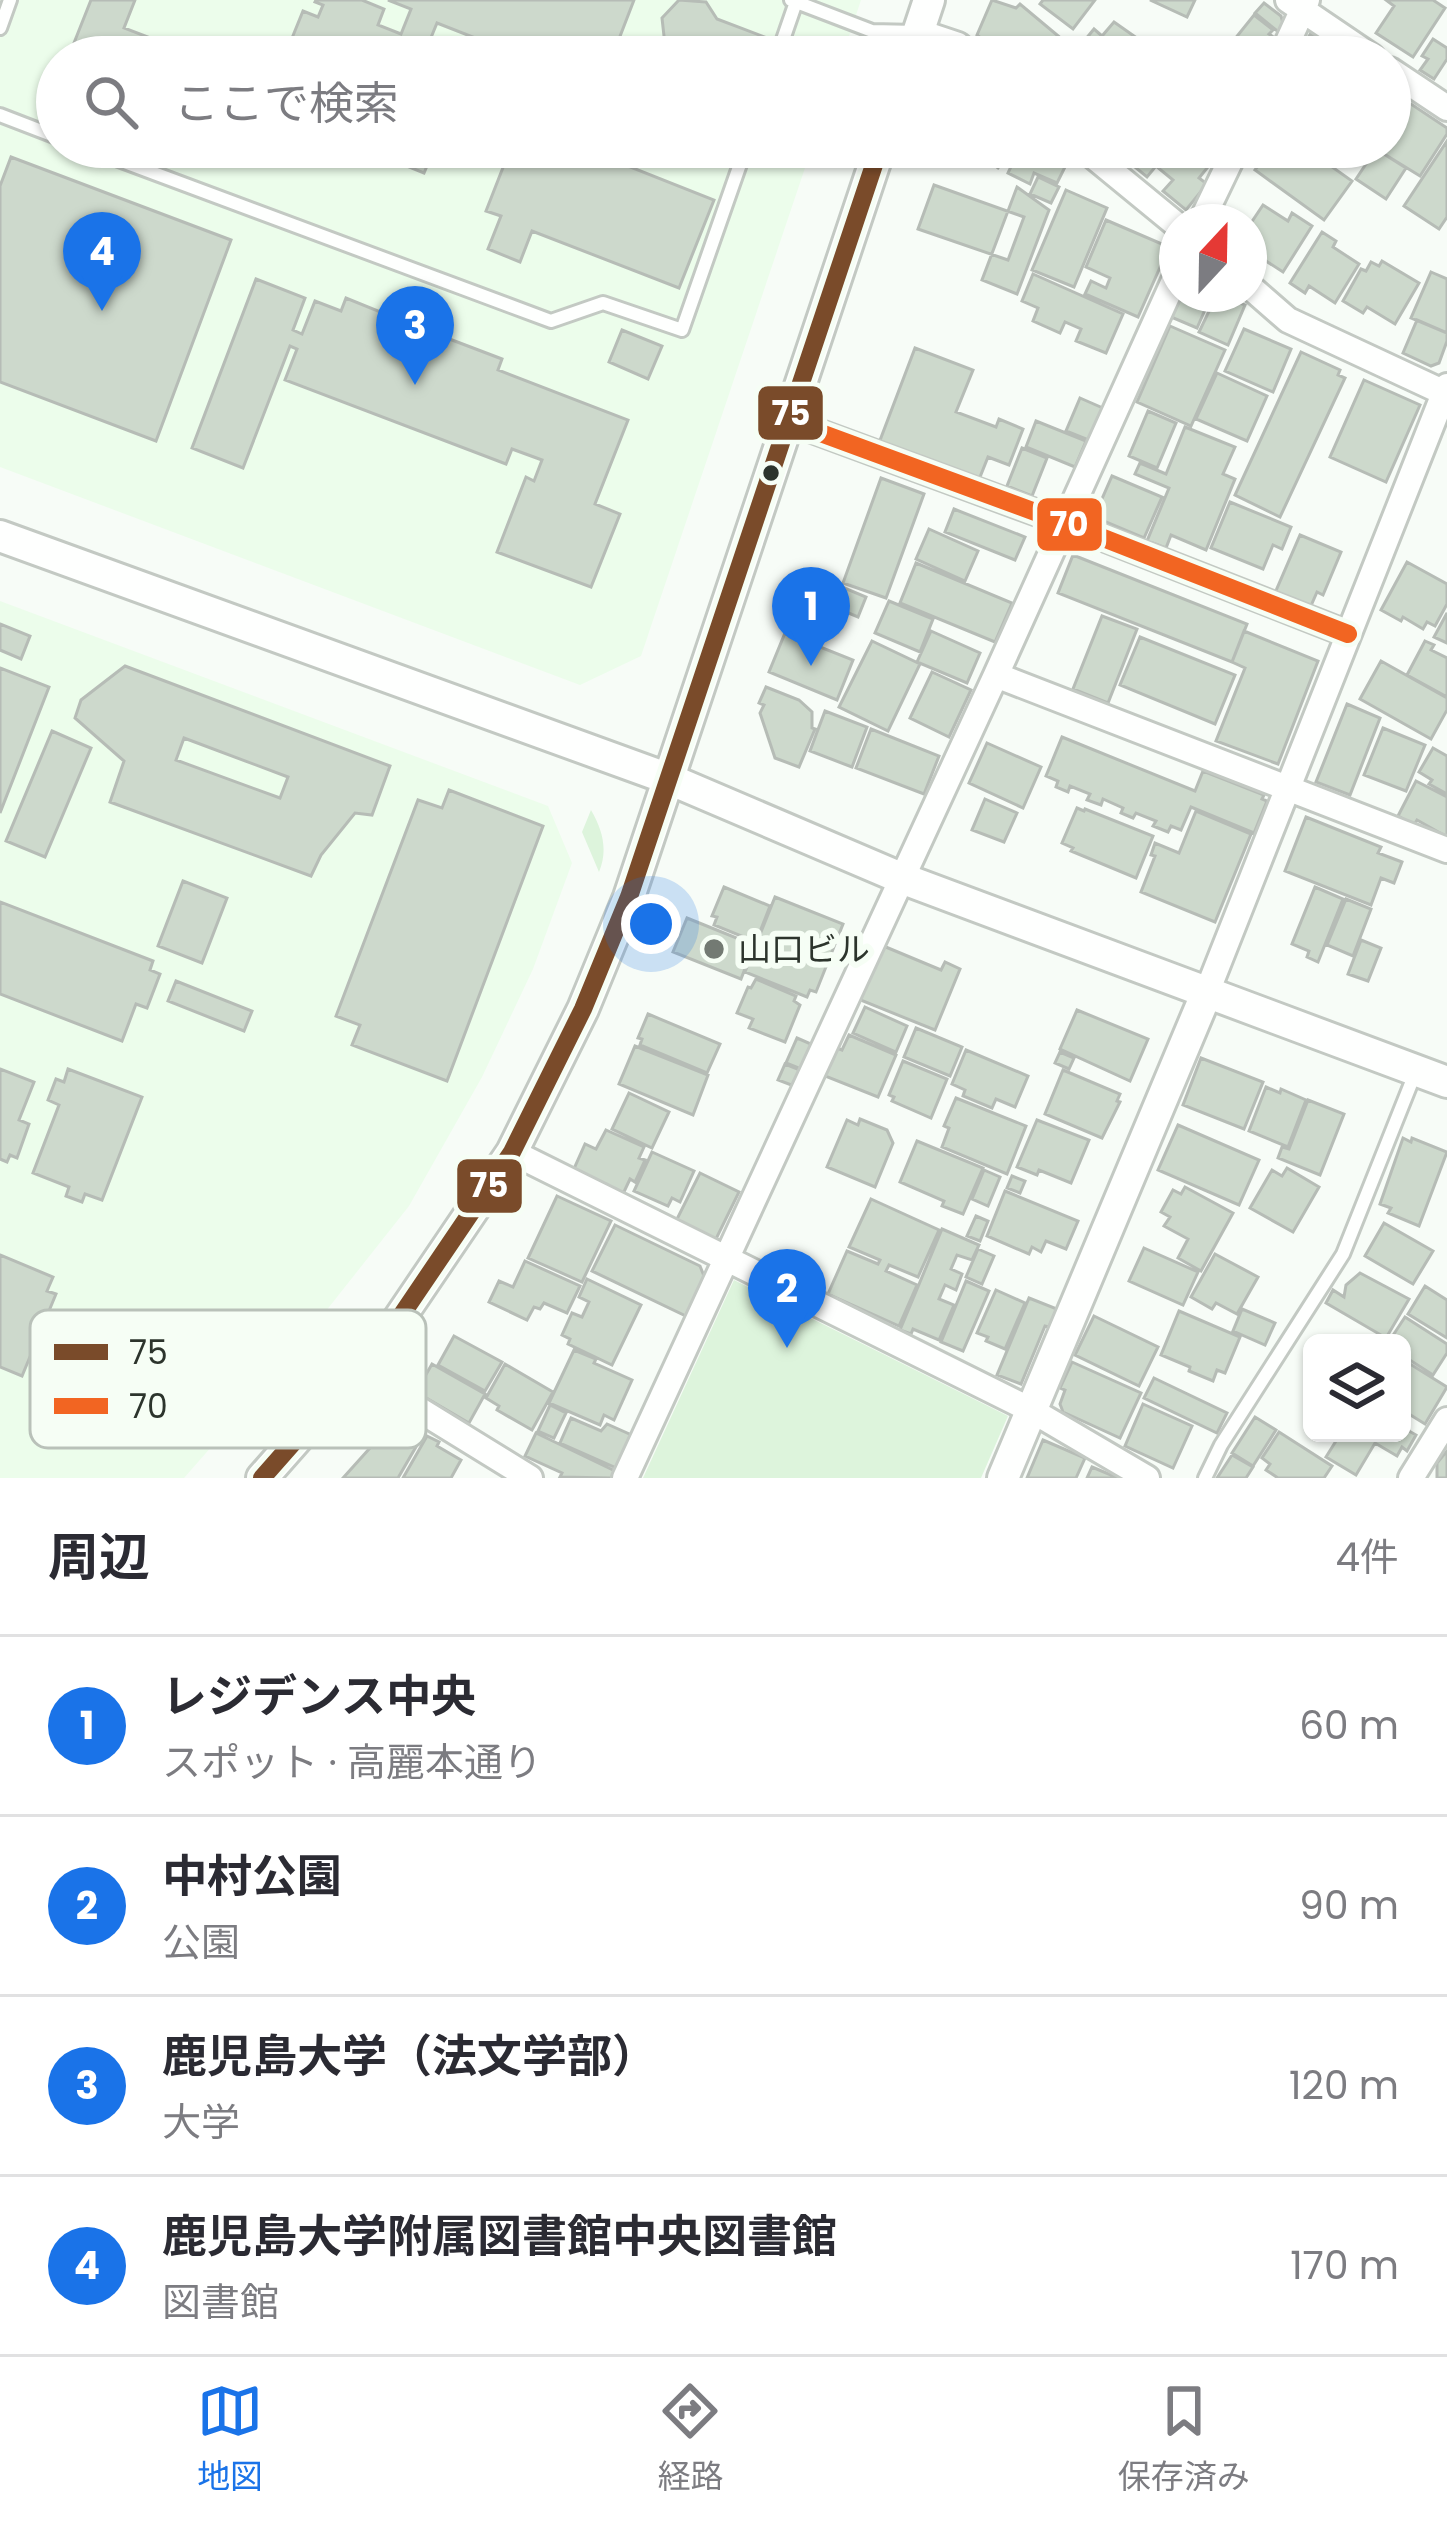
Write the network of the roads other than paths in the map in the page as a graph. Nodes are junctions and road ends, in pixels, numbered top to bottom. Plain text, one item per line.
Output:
1 (10, 0) edge
2 (929, 0) edge
3 (794, 1) edge
4 (1299, 4) edge
5 (0, 28) edge
6 (783, 36) edge
7 (889, 36) edge
8 (918, 36) edge
9 (1288, 36) edge
10 (1343, 36) edge
11 (1411, 84) edge
12 (1447, 108) edge
13 (0, 116) edge
14 (36, 129) edge
15 (140, 168) edge
16 (739, 168) edge
17 (873, 168) edge
18 (1108, 168) edge
19 (1227, 168) edge
20 (1210, 204) edge
21 (1159, 210) edge
22 (1267, 302) edge
23 (1160, 312) edge
24 (1446, 391) edge
25 (788, 421) junction
26 (1065, 523) junction
27 (0, 536) edge
28 (1348, 634) junction
29 (996, 675) junction
30 (669, 779) junction
31 (1288, 790) junction
32 (1447, 850) edge
33 (901, 878) junction
34 (1208, 992) junction
35 (1416, 1070) junction
36 (1447, 1082) edge
37 (512, 1152) junction
38 (726, 1260) junction
39 (405, 1310) edge
40 (1031, 1410) junction
41 (426, 1414) edge
42 (1447, 1420) edge
43 (289, 1448) edge
44 (262, 1478) edge
45 (530, 1478) edge
46 (625, 1478) edge
47 (1003, 1478) edge
48 (1147, 1478) edge
49 (1205, 1478) edge
50 (1411, 1478) edge

1 - 5 lane
2 - 8 street
3 - 6 lane
3 - 7 lane
4 - 9 street
4 - 10 street
11 - 12 street
13 - 14 lane
15 - 16 lane
17 - 25 street
18 - 21 street
19 - 20 street
22 - 24 street
23 - 26 street
24 - 28 street
25 - 26 street
25 - 30 street
26 - 28 street
26 - 29 street
27 - 30 street
28 - 31 street
29 - 31 street
29 - 33 street
30 - 33 street
30 - 37 street
31 - 32 street
31 - 34 street
33 - 34 street
33 - 38 street
34 - 35 street
34 - 40 street
35 - 36 street
35 - 49 lane
37 - 38 street
37 - 39 street
38 - 40 street
38 - 46 street
40 - 47 street
40 - 48 street
41 - 45 street
42 - 50 street
43 - 44 street

